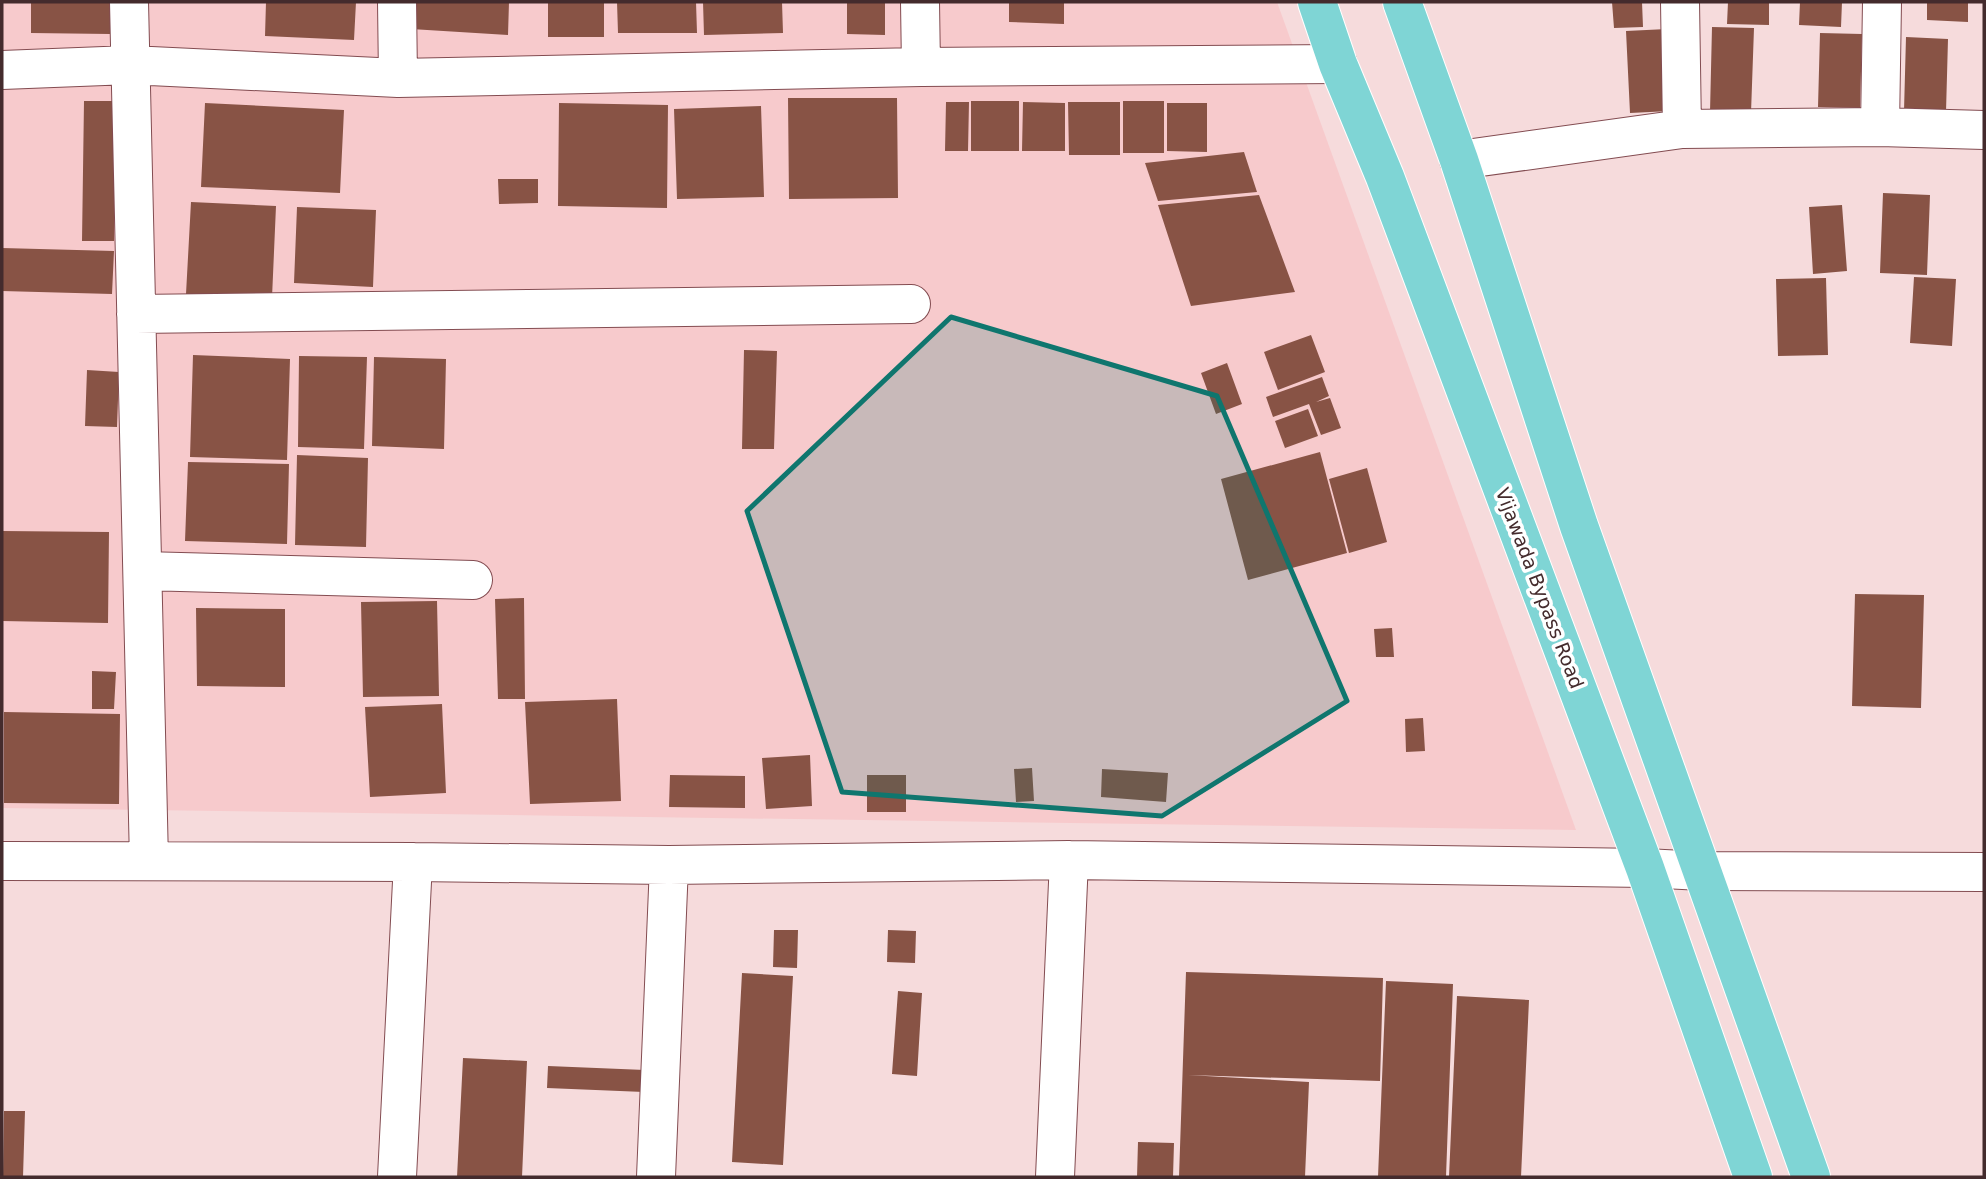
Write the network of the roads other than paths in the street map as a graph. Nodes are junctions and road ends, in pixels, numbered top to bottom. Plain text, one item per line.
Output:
1 (130, 2) edge
2 (397, 2) edge
3 (920, 2) edge
4 (1317, 2) edge
5 (1402, 2) edge
6 (1679, 2) edge
7 (1882, 2) edge
8 (1338, 64) junction
9 (130, 65) junction
10 (921, 67) junction
11 (2, 70) edge
12 (398, 78) junction
13 (1880, 127) junction
14 (1682, 129) junction
15 (1984, 130) edge
16 (1459, 160) junction
17 (911, 304) dead end
18 (136, 314) junction
19 (143, 571) junction
20 (473, 580) dead end
21 (1069, 860) junction
22 (2, 861) edge
23 (149, 861) junction
24 (413, 862) junction
25 (669, 865) junction
26 (1645, 868) junction
27 (1702, 871) junction
28 (1984, 872) edge
29 (397, 1177) edge
30 (656, 1177) edge
31 (1055, 1177) edge
32 (1753, 1177) edge
33 (1811, 1177) edge

1 - 9 street
2 - 12 street
3 - 10 street
4 - 8 main road, Vijawada Bypass Road
5 - 16 main road
6 - 14 street
7 - 13 street
8 - 10 street
8 - 26 main road, Vijawada Bypass Road
9 - 11 street
9 - 12 street
9 - 18 street
10 - 12 street
13 - 14 street
13 - 15 street
14 - 16 street
16 - 27 main road
17 - 18 street
18 - 19 street
19 - 20 street
19 - 23 street
21 - 25 street
21 - 26 street
21 - 31 street
22 - 23 street
23 - 24 street
24 - 25 street
24 - 29 street
25 - 30 street
26 - 27 street
26 - 32 main road, Vijawada Bypass Road
27 - 28 street
27 - 33 main road

